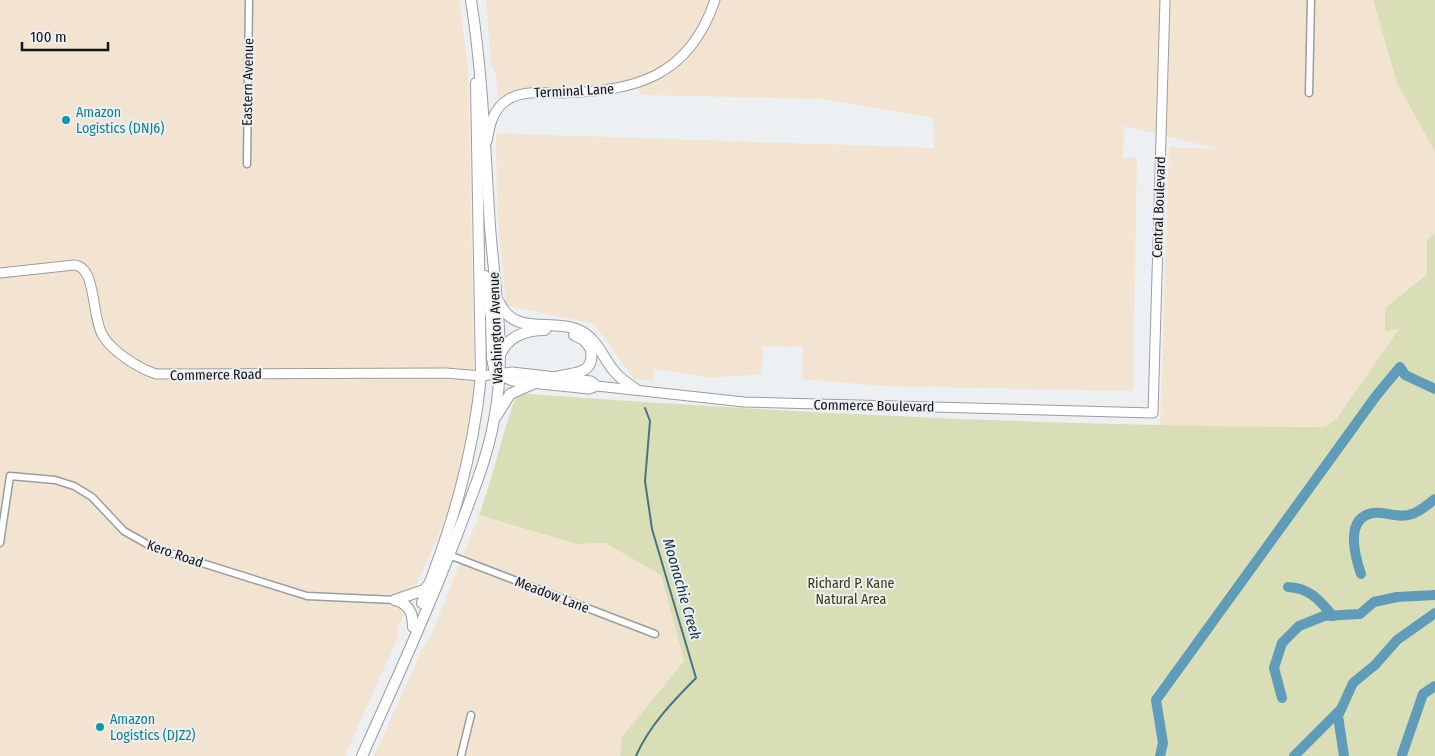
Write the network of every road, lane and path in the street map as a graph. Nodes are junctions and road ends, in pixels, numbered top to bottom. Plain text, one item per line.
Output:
1 (249, 0) edge
2 (471, 0) edge
3 (715, 0) edge
4 (1165, 0) edge
5 (1311, 0) edge
6 (474, 25) junction
7 (1309, 93) dead end
8 (486, 149) junction
9 (247, 164) dead end
10 (480, 246) junction
11 (0, 273) edge
12 (497, 299) junction
13 (500, 356) junction
14 (500, 375) junction
15 (481, 376) junction
16 (556, 377) junction
17 (535, 383) junction
18 (596, 386) junction
19 (637, 390) junction
20 (1153, 413) joint
21 (495, 418) junction
22 (0, 543) edge
23 (449, 555) junction
24 (430, 582) junction
25 (395, 600) junction
26 (413, 627) junction
27 (655, 634) dead end
28 (471, 715) dead end
29 (355, 756) edge
30 (362, 756) edge
31 (461, 756) edge

1 - 9 street, Eastern Avenue
2 - 6 main road, Washington Avenue
3 - 8 street, Terminal Lane
4 - 20 street, Central Boulevard
5 - 7 street
6 - 8 main road, Washington Avenue
6 - 10 main road, Washington Avenue
8 - 12 main road, Washington Avenue
10 - 14 main road
10 - 15 main road, Washington Avenue
11 - 15 street, Commerce Road
12 - 13 main road, Washington Avenue
12 - 19 main road
13 - 14 main road, Washington Avenue
13 - 16 main road
14 - 15 street, Commerce Road
14 - 16 street, Commerce Boulevard
14 - 17 street, Commerce Boulevard
14 - 21 main road, Washington Avenue
15 - 24 main road, Washington Avenue
16 - 18 street, Commerce Boulevard
17 - 18 street, Commerce Boulevard
17 - 21 main road
18 - 19 street, Commerce Boulevard
19 - 20 street, Commerce Boulevard
21 - 23 main road, Washington Avenue
22 - 25 street, Kero Road
23 - 27 street, Meadow Lane
23 - 30 main road, Washington Avenue
24 - 25 main road
24 - 26 main road, Washington Avenue
25 - 26 main road
26 - 29 main road, Washington Avenue
28 - 31 street

